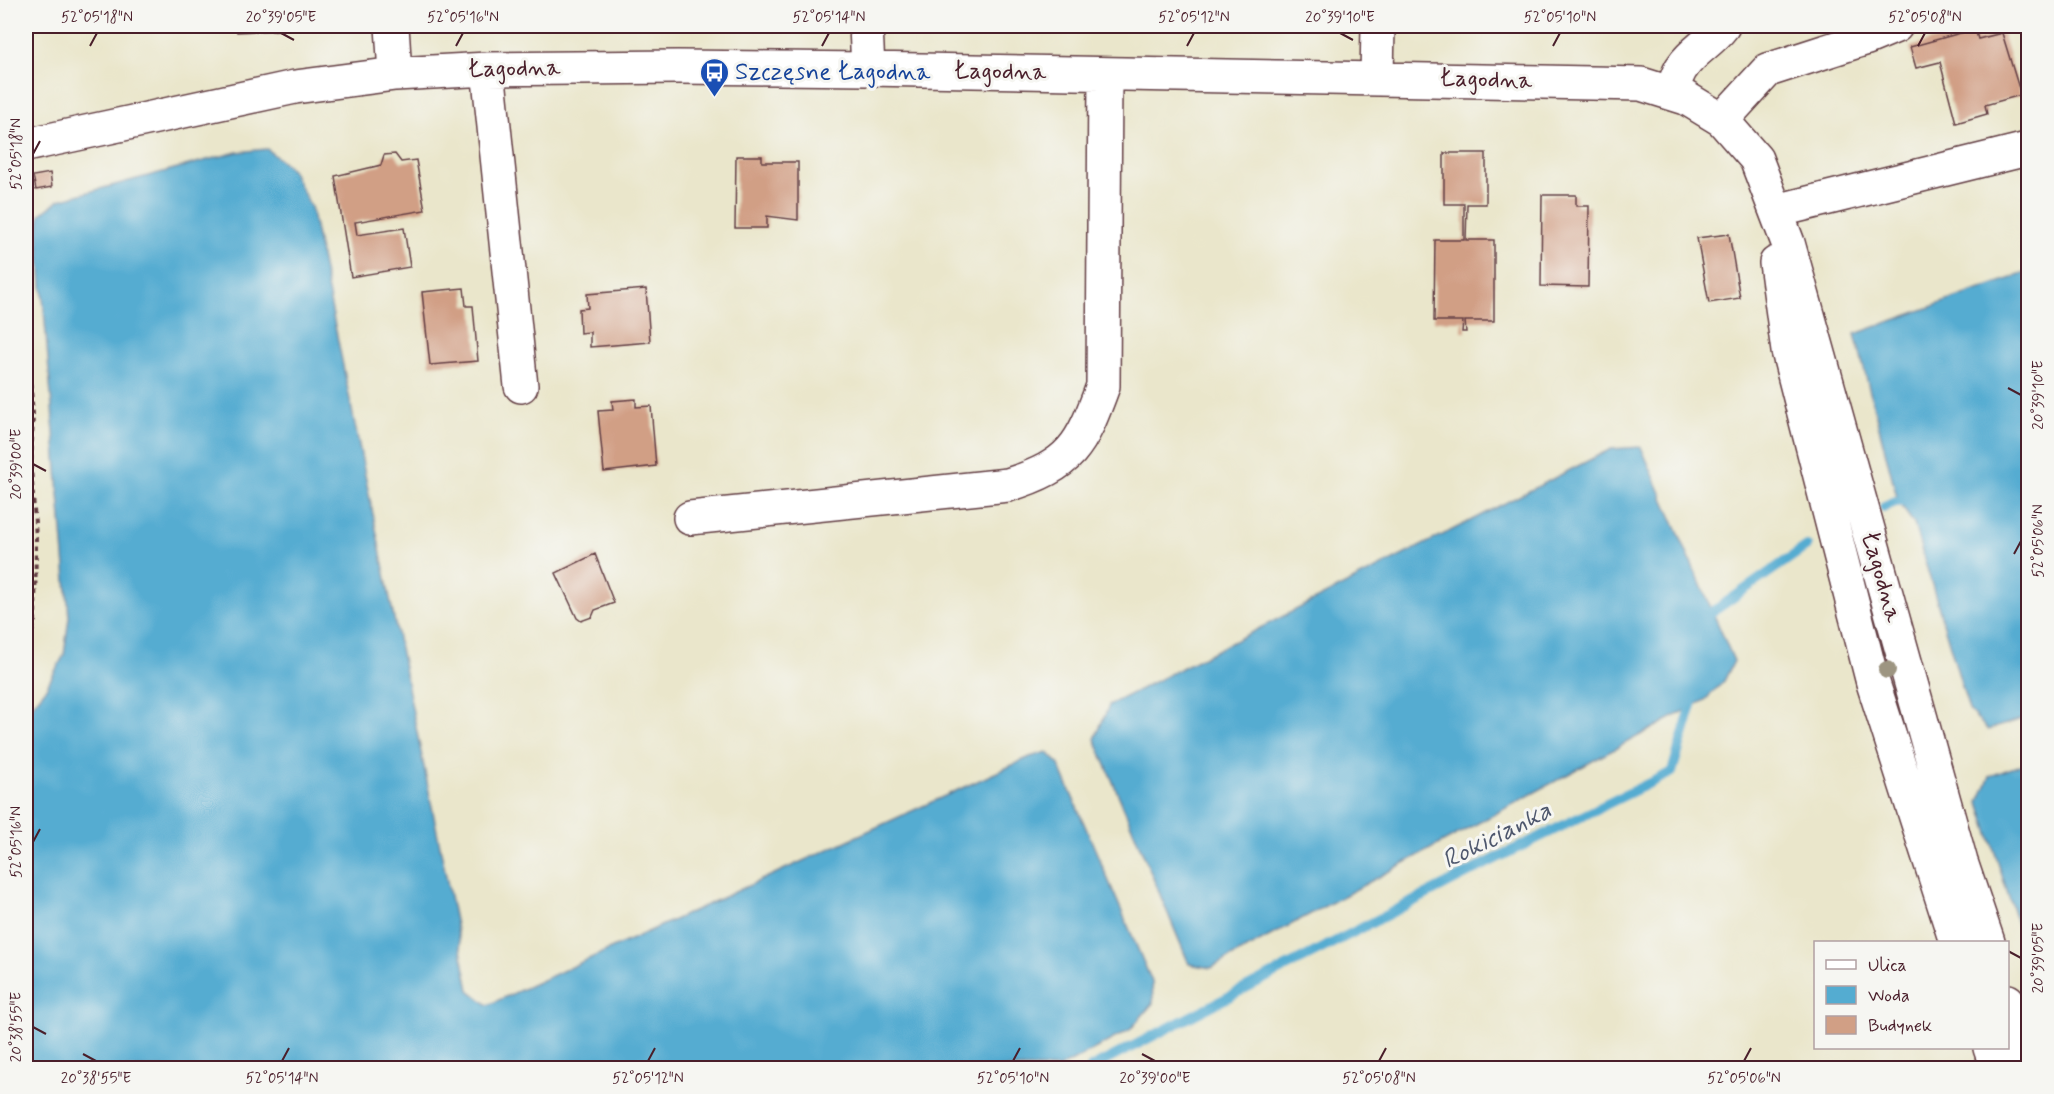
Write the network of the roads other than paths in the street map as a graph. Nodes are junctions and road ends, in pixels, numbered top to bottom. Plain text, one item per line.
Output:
1 (392, 26) edge
2 (867, 26) edge
3 (1378, 26) edge
4 (1723, 26) edge
5 (1824, 26) edge
6 (1896, 26) edge
7 (1798, 59) junction
8 (488, 69) junction
9 (868, 69) junction
10 (395, 74) junction
11 (1105, 74) junction
12 (1377, 77) junction
13 (1672, 93) junction
14 (1722, 120) junction
15 (26, 145) edge
16 (2024, 150) dead end
17 (1776, 211) junction
18 (521, 386) dead end
19 (690, 518) dead end
20 (1956, 941) edge
21 (1988, 941) edge
22 (2009, 1007) edge
23 (1991, 1049) edge
24 (2028, 1065) edge
25 (1997, 1068) edge

1 - 10 street
2 - 9 street
3 - 12 street
4 - 13 street
5 - 7 street
6 - 7 street
7 - 14 street
8 - 9 street, Łagodna
8 - 10 street, Łagodna
8 - 18 street
9 - 11 street, Łagodna
10 - 15 street, Łagodna
11 - 12 street, Łagodna
11 - 19 street
12 - 13 street, Łagodna
13 - 14 street, Łagodna
14 - 17 street, Łagodna
16 - 17 street
17 - 20 street, Łagodna
17 - 21 street, Łagodna
22 - 24 street
23 - 25 street

